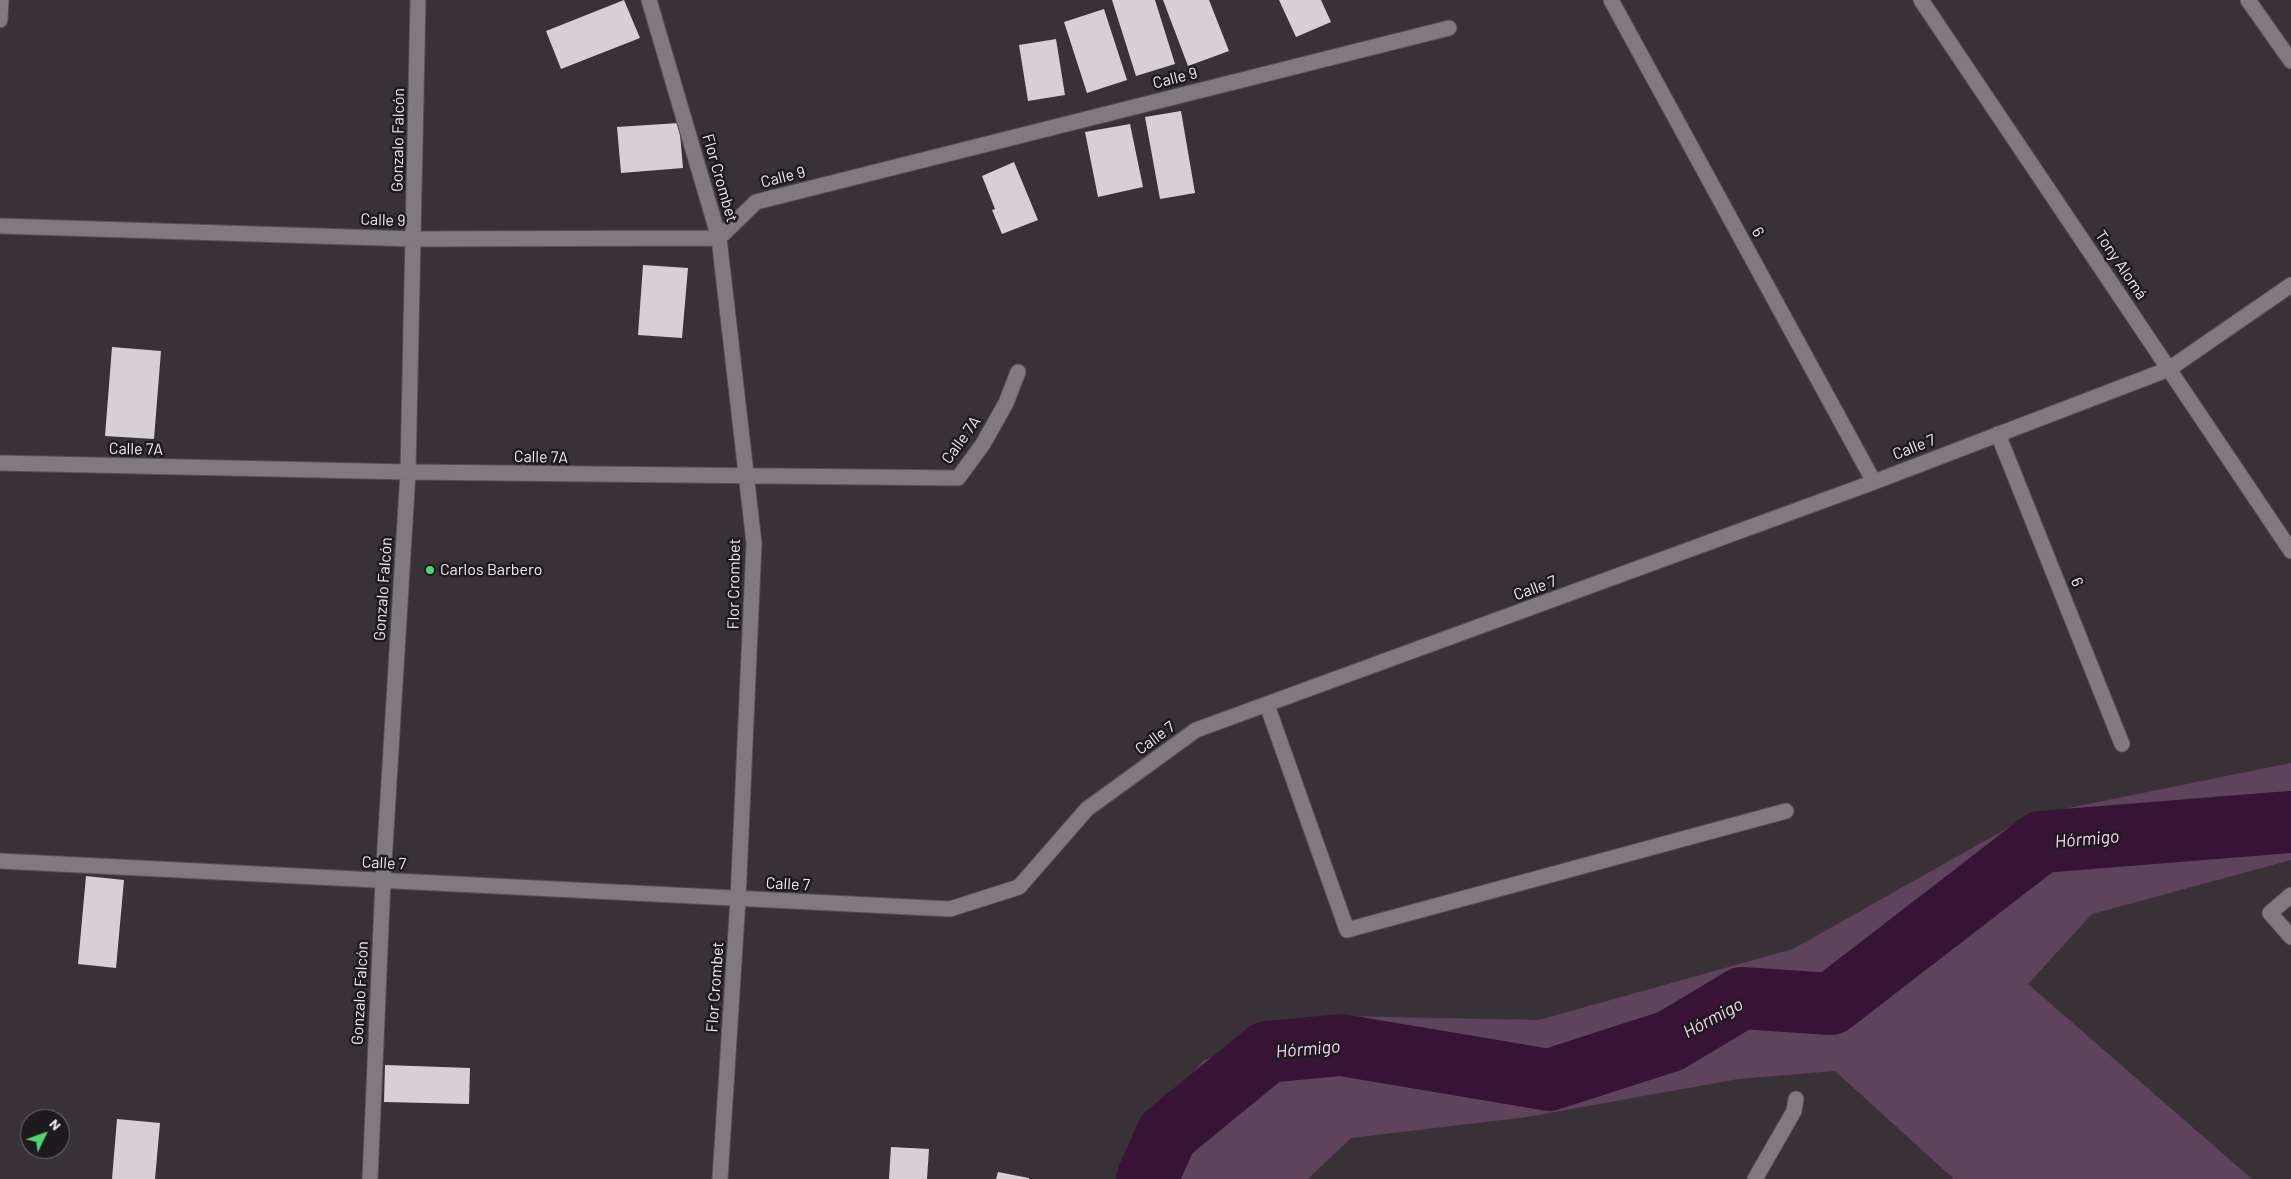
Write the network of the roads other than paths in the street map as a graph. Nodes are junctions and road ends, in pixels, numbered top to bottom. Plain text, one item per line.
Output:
1 (1, 0) edge
2 (418, 0) edge
3 (1612, 0) edge
4 (1920, 0) edge
5 (2248, 0) edge
6 (653, 1) edge
7 (0, 20) edge
8 (1448, 28) dead end
9 (2291, 61) edge
10 (0, 226) edge
11 (719, 238) junction
12 (413, 239) junction
13 (2291, 285) edge
14 (2169, 369) junction
15 (1018, 372) dead end
16 (1998, 434) junction
17 (0, 463) edge
18 (408, 472) junction
19 (745, 475) junction
20 (1874, 482) junction
21 (2291, 551) edge
22 (1267, 705) junction
23 (2122, 744) dead end
24 (1786, 811) dead end
25 (0, 861) edge
26 (383, 880) junction
27 (2291, 895) edge
28 (738, 899) junction
29 (2291, 937) edge
30 (1796, 1099) dead end
31 (370, 1179) edge
32 (720, 1179) edge
33 (1755, 1179) edge

1 - 7 street
2 - 12 street, Gonzalo Falcón
3 - 20 street, 6
4 - 14 street, Tony Alomá
5 - 9 street
6 - 11 street, Flor Crombet
8 - 11 street, Calle 9
10 - 12 street, Calle 9
11 - 12 street, Calle 9
11 - 19 street, Flor Crombet
12 - 18 street, Gonzalo Falcón
13 - 14 street, Calle 7
14 - 16 street, Calle 7
14 - 21 street, Tony Alomá
15 - 19 street, Calle 7A
16 - 20 street, Calle 7
16 - 23 street, 6
17 - 18 street, Calle 7A
18 - 19 street, Calle 7A
18 - 26 street, Gonzalo Falcón
19 - 28 street, Flor Crombet
20 - 22 street, Calle 7
22 - 24 street
22 - 28 street, Calle 7
25 - 26 street, Calle 7
26 - 28 street, Calle 7
26 - 31 street, Gonzalo Falcón
27 - 29 street
28 - 32 street, Flor Crombet
30 - 33 street

